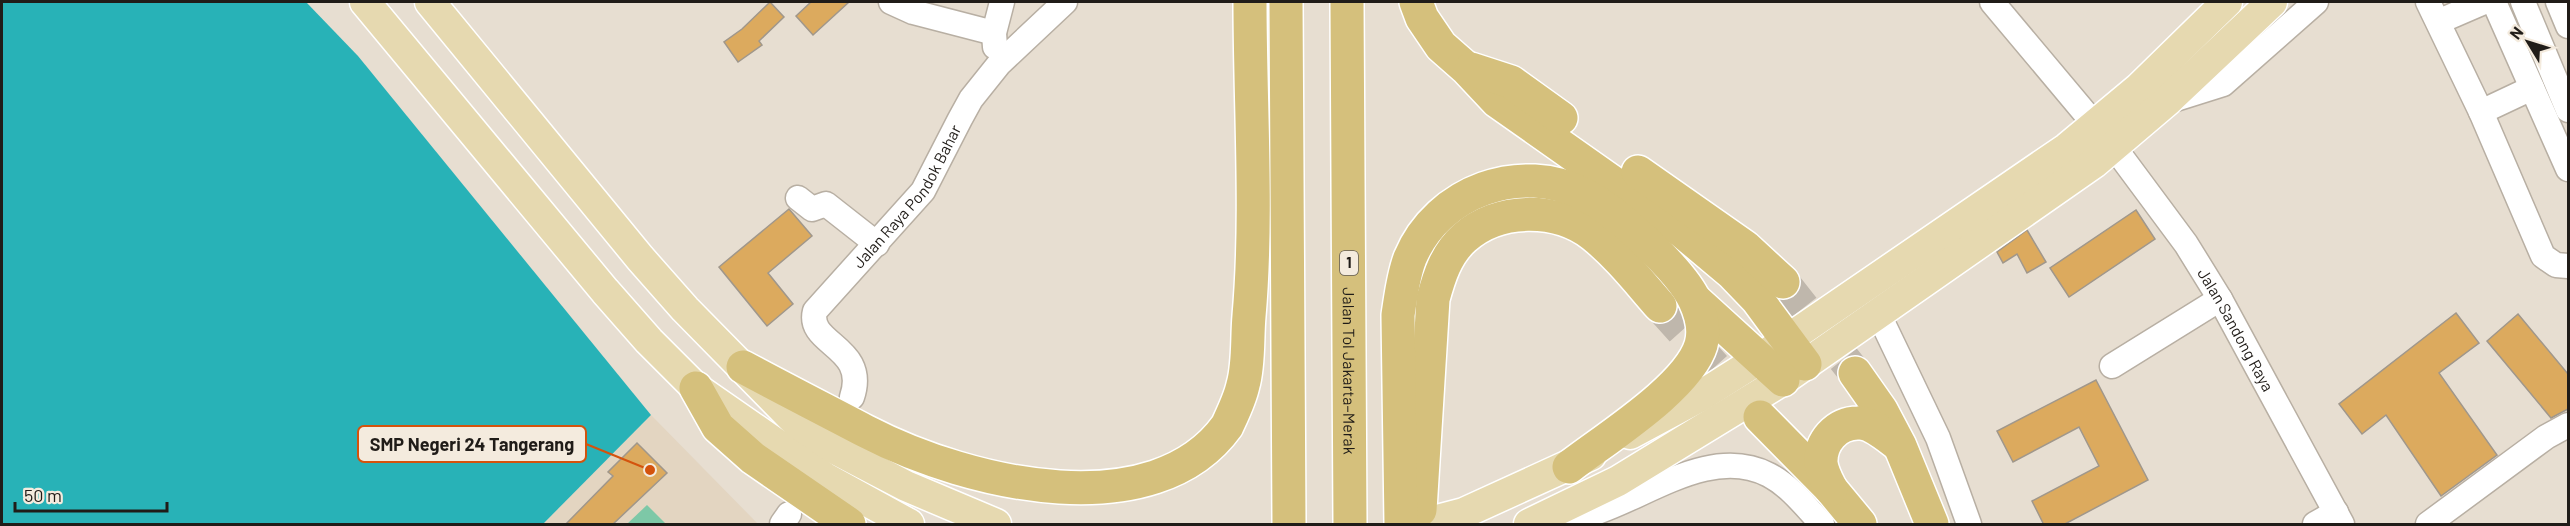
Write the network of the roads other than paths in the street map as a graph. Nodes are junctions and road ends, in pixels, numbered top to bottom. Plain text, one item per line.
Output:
1 (365, 2) edge
2 (430, 2) edge
3 (891, 2) edge
4 (1002, 2) edge
5 (1065, 2) edge
6 (1250, 2) edge
7 (1259, 2) edge
8 (1286, 2) edge
9 (1347, 2) edge
10 (1416, 2) edge
11 (1992, 2) edge
12 (2227, 2) edge
13 (2272, 2) edge
14 (2316, 2) edge
15 (2484, 2) edge
16 (2494, 2) edge
17 (2523, 2) edge
18 (2558, 2) edge
19 (2434, 11) edge
20 (2568, 26) edge
21 (994, 33) junction
22 (999, 64) junction
23 (1466, 68) junction
24 (2532, 88) junction
25 (1250, 89) junction
26 (2167, 101) junction
27 (2568, 110) edge
28 (2481, 112) junction
29 (2105, 136) junction
30 (2568, 169) edge
31 (798, 198) dead end
32 (877, 244) junction
33 (2568, 266) edge
34 (1783, 282) tunnel mouth
35 (2220, 299) junction
36 (1695, 300) junction
37 (1660, 306) tunnel mouth
38 (1878, 313) junction
39 (1784, 360) junction
40 (2112, 366) dead end
41 (743, 367) junction
42 (1856, 373) tunnel mouth
43 (696, 387) junction
44 (852, 398) dead end
45 (1760, 417) tunnel mouth
46 (2568, 424) edge
47 (1900, 446) junction
48 (1569, 467) junction
49 (1831, 489) junction
50 (2339, 518) edge
51 (1535, 522) edge
52 (849, 525) edge
53 (909, 525) edge
54 (996, 525) edge
55 (1288, 525) edge
56 (1350, 525) edge
57 (1401, 525) edge
58 (1421, 525) edge
59 (1822, 525) edge
60 (1860, 525) edge
61 (1932, 525) edge
62 (1969, 525) edge
63 (2315, 525) edge
64 (2428, 525) edge

1 - 43 main road
2 - 41 main road
3 - 21 street
4 - 21 street
5 - 22 street, Jalan Raya Pondok Bahar
6 - 25 highway
7 - 25 highway
8 - 55 highway
9 - 56 highway, Jalan Tol Jakarta–Merak / 1
10 - 23 highway
11 - 29 street, Jalan Sandong Raya
12 - 29 main road
13 - 26 main road
14 - 26 street
15 - 19 street
16 - 24 street
17 - 27 street
18 - 20 street
19 - 28 street
21 - 22 street
22 - 32 street, Jalan Raya Pondok Bahar
23 - 34 highway
23 - 39 highway
24 - 28 street
24 - 30 street
25 - 41 highway
26 - 29 main road
28 - 33 street
29 - 35 street, Jalan Sandong Raya
29 - 38 main road
29 - 39 main road
31 - 32 street
32 - 44 street, Jalan Raya Pondok Bahar
35 - 40 street
35 - 50 street, Jalan Sandong Raya
36 - 39 highway
36 - 48 highway
36 - 57 highway
37 - 58 highway
38 - 39 main road
38 - 62 street
39 - 48 main road
39 - 51 main road
41 - 54 main road
42 - 47 highway
43 - 52 highway
43 - 53 main road
45 - 49 highway
46 - 64 street
47 - 49 highway
47 - 61 highway
48 - 58 main road
49 - 60 highway
50 - 63 street
51 - 59 street

